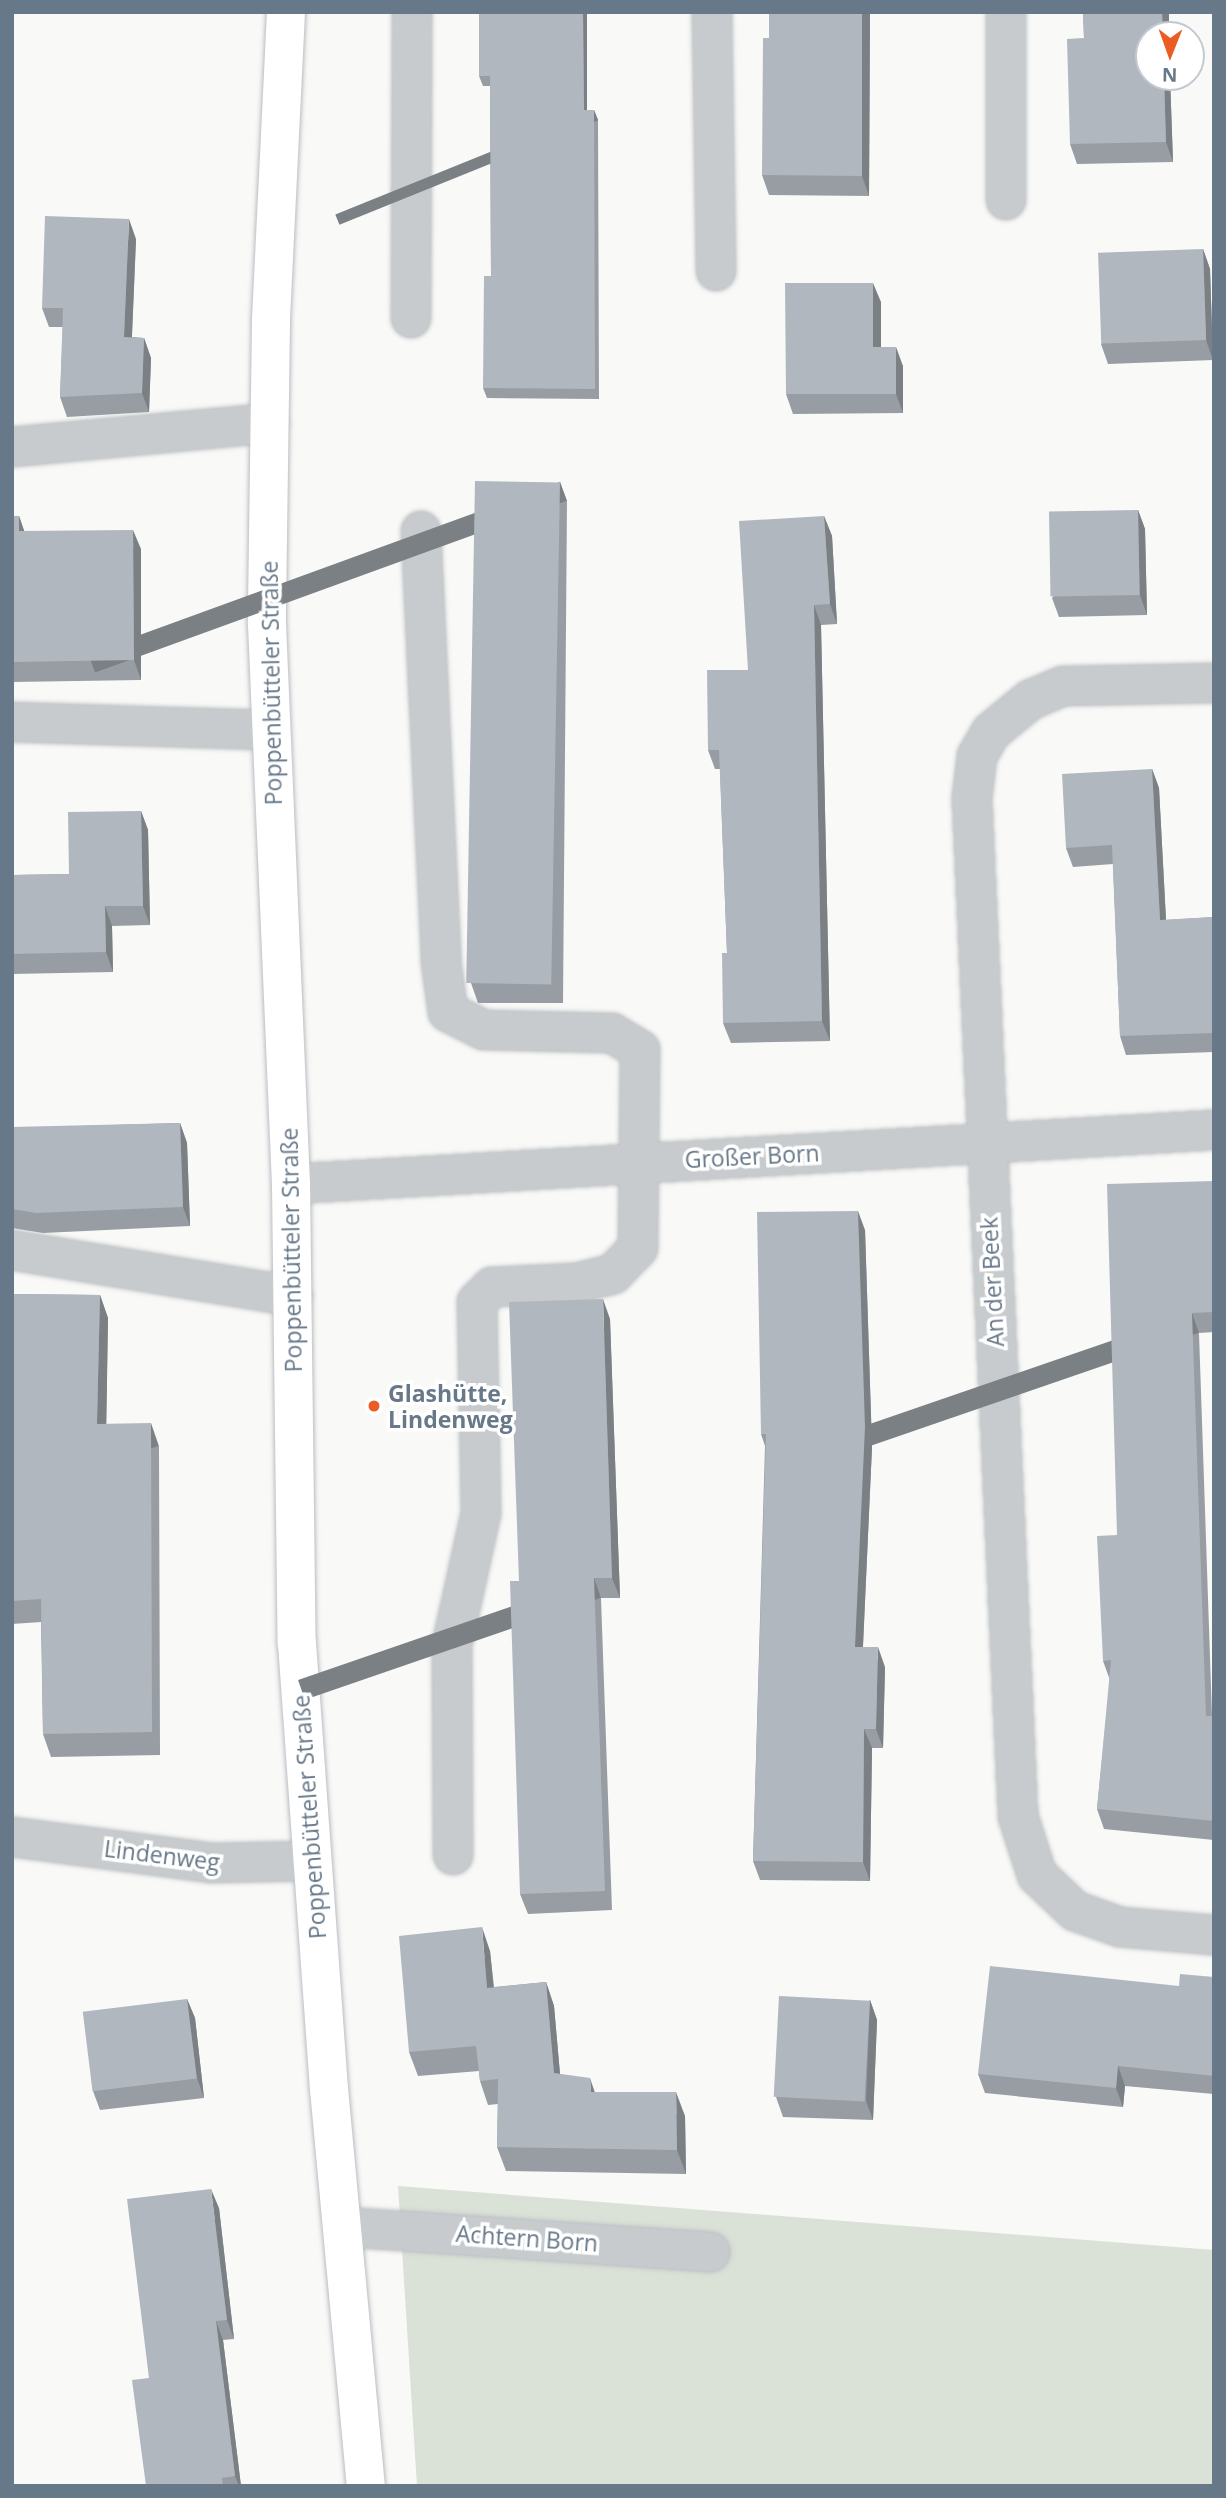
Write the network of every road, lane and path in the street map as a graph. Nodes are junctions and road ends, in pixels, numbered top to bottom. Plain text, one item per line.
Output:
1 (286, 12) edge
2 (412, 12) edge
3 (712, 12) edge
4 (1006, 12) edge
5 (1006, 200) dead end
6 (716, 271) dead end
7 (411, 318) dead end
8 (270, 423) junction
9 (12, 447) edge
10 (421, 531) dead end
11 (1214, 683) edge
12 (12, 722) edge
13 (271, 730) junction
14 (1214, 1130) edge
15 (985, 1143) junction
16 (640, 1162) junction
17 (291, 1184) junction
18 (12, 1250) edge
19 (293, 1296) junction
20 (12, 1837) edge
21 (453, 1855) dead end
22 (312, 1861) junction
23 (1214, 1935) edge
24 (344, 2227) junction
25 (710, 2252) dead end
26 (366, 2486) edge

1 - 8 main road, Poppenbütteler Straße
2 - 7 street
3 - 6 street
4 - 5 street
8 - 9 street
8 - 13 main road, Poppenbütteler Straße
10 - 16 street
11 - 15 street, An der Beek
12 - 13 street
13 - 17 main road, Poppenbütteler Straße
14 - 15 street, Großer Born
15 - 16 street, Großer Born
15 - 23 street, An der Beek
16 - 17 street, Großer Born
16 - 21 street
17 - 19 main road, Poppenbütteler Straße
18 - 19 street
19 - 22 main road, Poppenbütteler Straße
20 - 22 street, Lindenweg
22 - 24 main road, Poppenbütteler Straße
24 - 25 street, Achtern Born
24 - 26 main road, Poppenbütteler Straße

